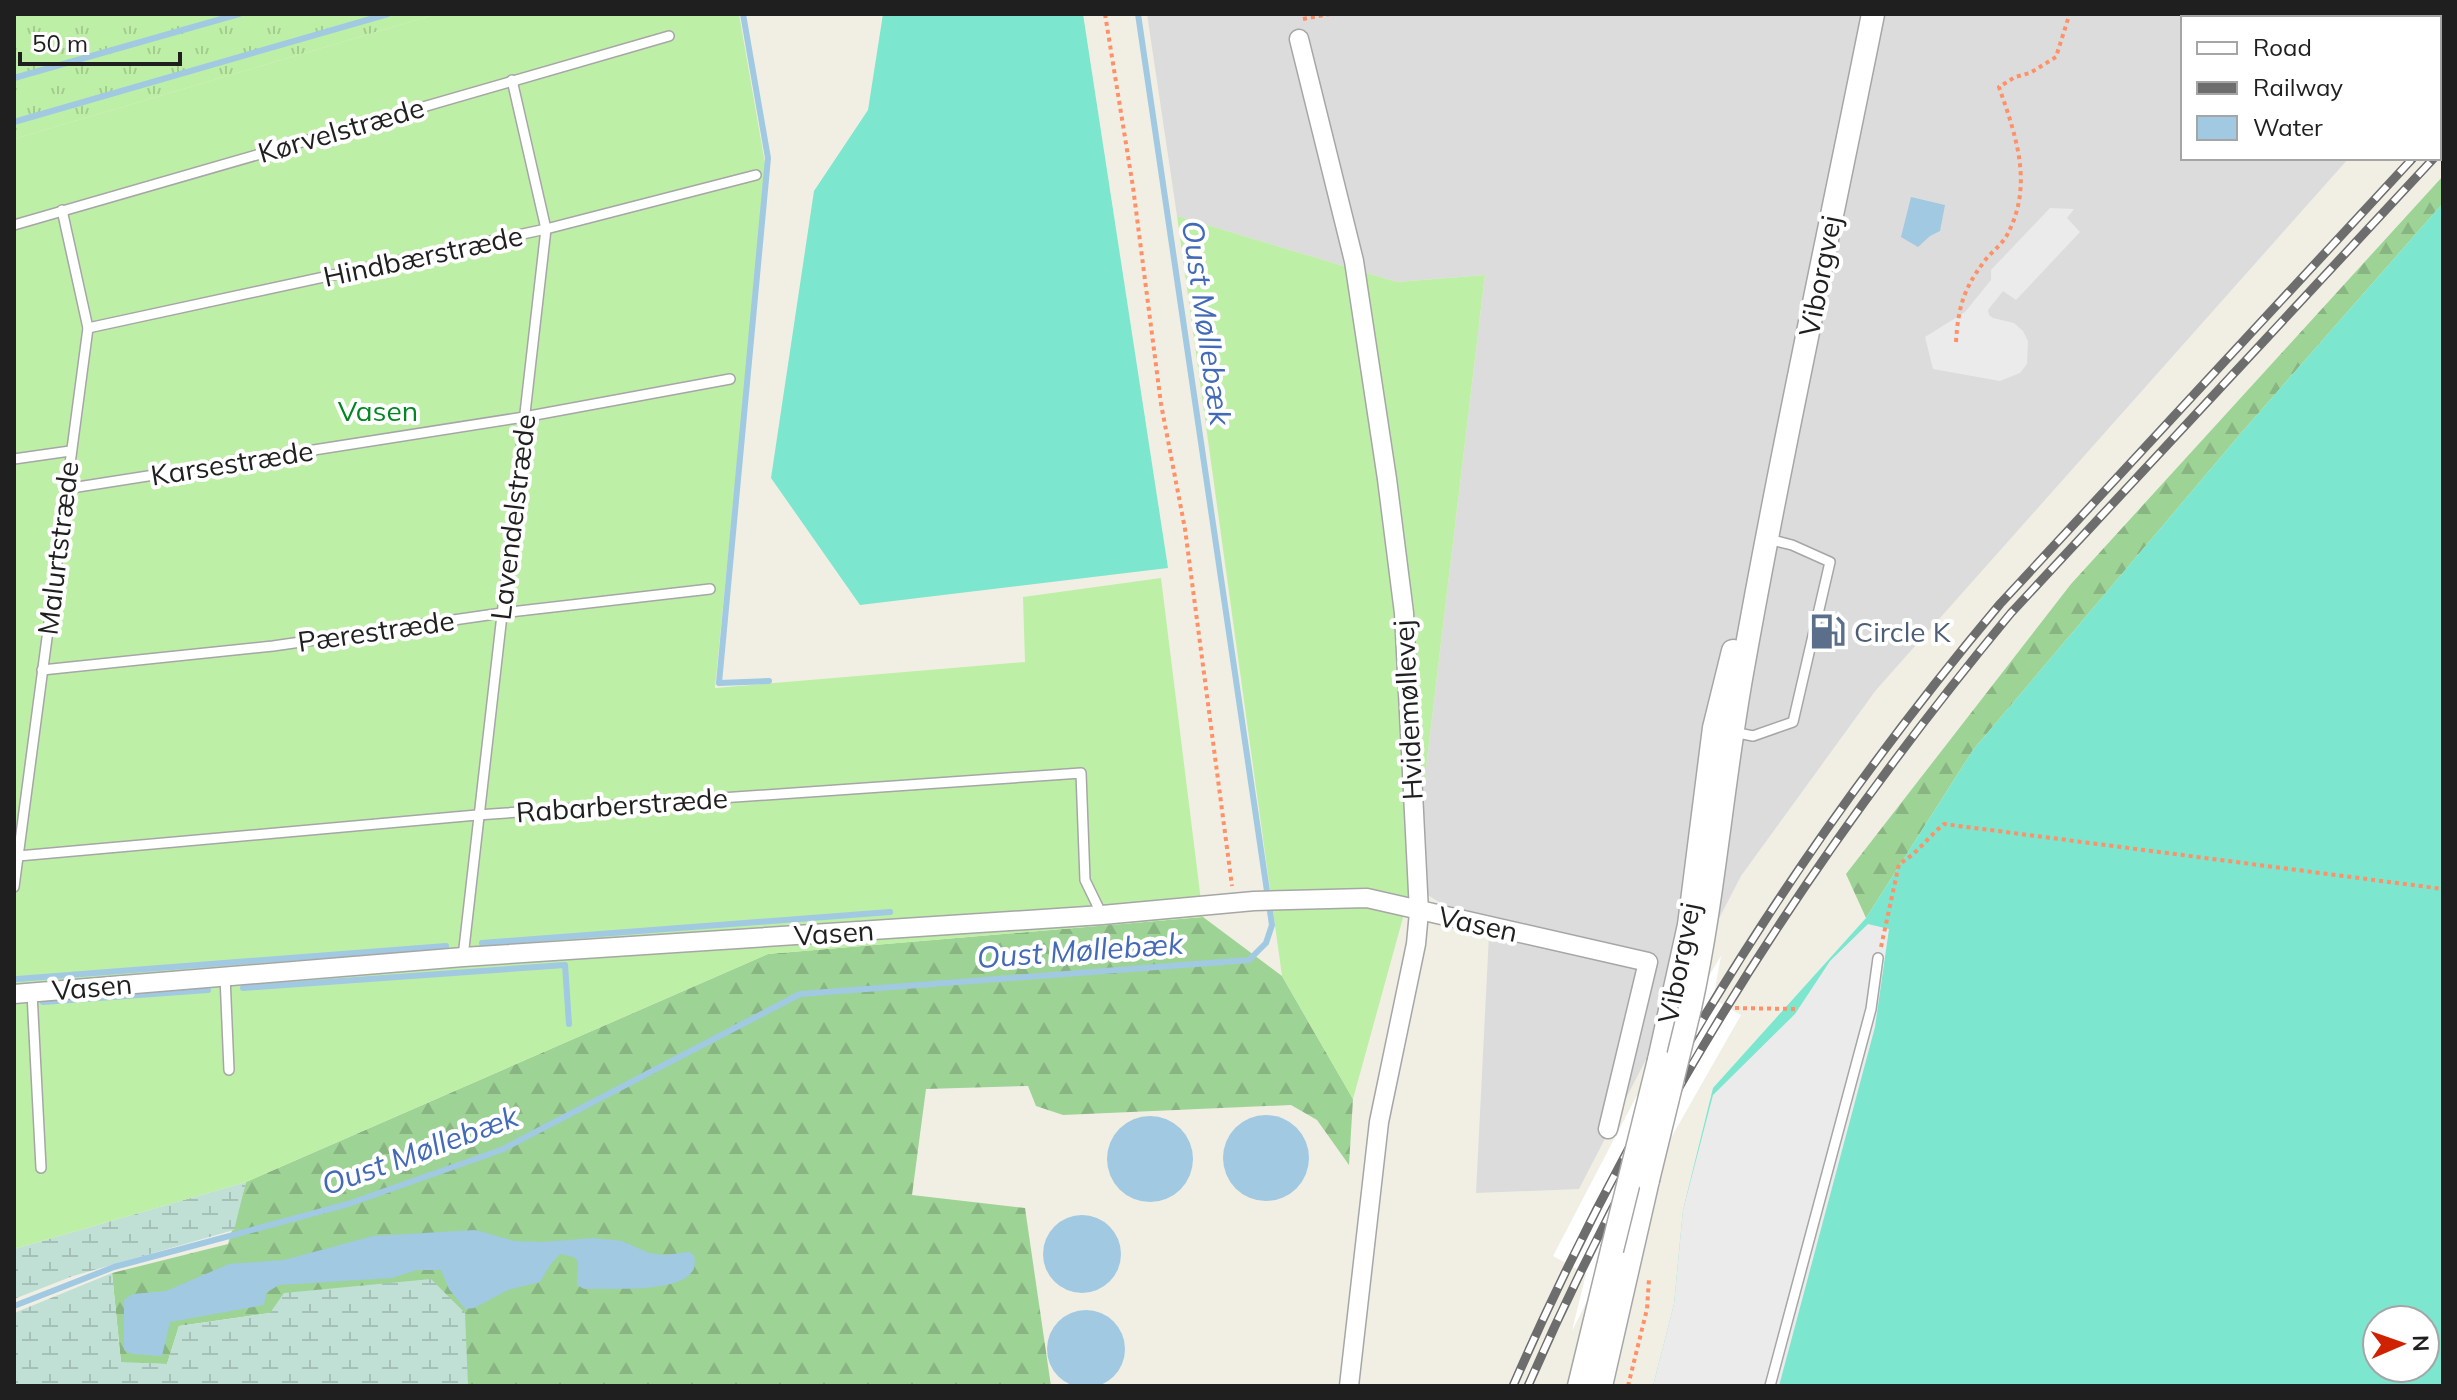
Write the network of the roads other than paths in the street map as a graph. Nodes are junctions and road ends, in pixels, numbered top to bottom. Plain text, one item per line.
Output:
1 (1871, 14) edge
2 (1298, 30) road end
3 (669, 36) dead end
4 (512, 80) junction
5 (756, 175) dead end
6 (62, 210) junction
7 (14, 225) edge
8 (546, 229) junction
9 (88, 328) junction
10 (730, 379) dead end
11 (524, 417) junction
12 (70, 451) junction
13 (14, 459) edge
14 (65, 489) junction
15 (1766, 539) junction
16 (710, 589) dead end
17 (502, 613) junction
18 (42, 670) junction
19 (1723, 730) junction
20 (477, 815) junction
21 (18, 856) junction
22 (14, 887) edge
23 (1419, 912) junction
24 (1102, 915) junction
25 (463, 957) junction
26 (1878, 958) road end
27 (1648, 962) junction
28 (1689, 971) junction
29 (225, 976) junction
30 (23, 993) edge
31 (229, 1070) dead end
32 (1608, 1129) dead end
33 (41, 1168) dead end
34 (1349, 1386) edge
35 (1579, 1386) edge
36 (1601, 1386) edge
37 (1770, 1386) edge

1 - 15 street, Viborgvej
2 - 23 street, Hvidemøllevej
3 - 4 lane, Kørvelstræde
4 - 6 lane, Kørvelstræde
4 - 8 lane, Lavendelstræde
5 - 8 lane, Hindbærstræde
6 - 7 lane, Kørvelstræde
6 - 9 lane, Malurtstræde
8 - 9 lane, Hindbærstræde
8 - 11 lane, Lavendelstræde
9 - 12 lane, Malurtstræde
10 - 11 lane, Karsestræde
11 - 14 lane, Karsestræde
11 - 17 lane, Lavendelstræde
12 - 13 lane
12 - 14 lane, Malurtstræde
14 - 18 lane, Malurtstræde
15 - 19 street, Viborgvej
15 - 19 lane
16 - 17 lane, Pærestræde
17 - 18 lane, Pærestræde
17 - 20 lane, Lavendelstræde
18 - 21 lane, Malurtstræde
19 - 28 street, Viborgvej
20 - 21 lane, Rabarberstræde
20 - 24 lane, Rabarberstræde
20 - 25 lane, Lavendelstræde
21 - 22 lane, Malurtstræde
23 - 24 street, Vasen
23 - 27 street, Vasen
23 - 34 street, Hvidemøllevej
24 - 25 street, Vasen
25 - 29 street, Vasen
26 - 37 lane
27 - 28 street, Vasen
27 - 32 street
28 - 35 street, Viborgvej, bridge
28 - 36 street, Viborgvej, bridge
29 - 30 street, Vasen
29 - 31 lane
30 - 33 lane

